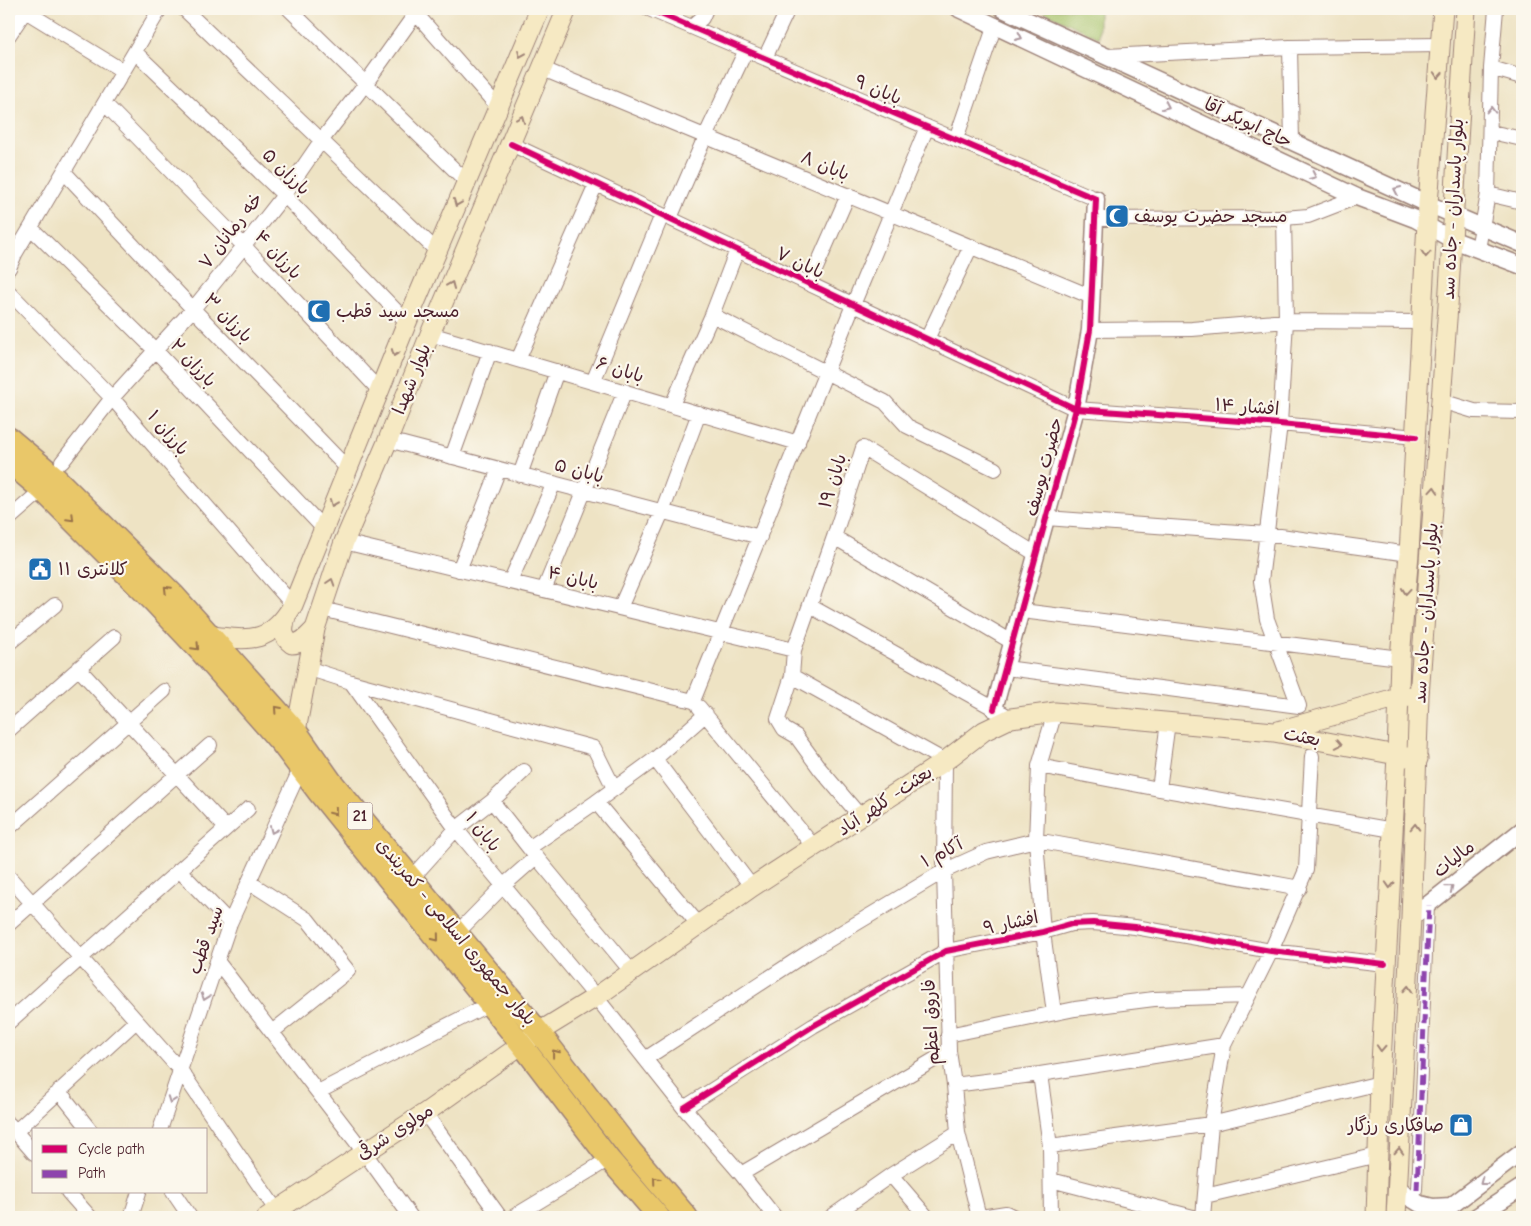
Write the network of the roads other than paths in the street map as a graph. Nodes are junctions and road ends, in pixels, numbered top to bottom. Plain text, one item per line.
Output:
1 (160, 9) edge
2 (184, 9) edge
3 (289, 9) edge
4 (540, 9) edge
5 (567, 9) edge
6 (649, 9) edge
7 (706, 9) edge
8 (788, 9) edge
9 (959, 9) edge
10 (1002, 9) edge
11 (1442, 9) edge
12 (1466, 9) edge
13 (1496, 9) edge
14 (24, 10) edge
15 (414, 11) edge
16 (995, 25) junction
17 (692, 27) junction
18 (9, 35) edge
19 (1440, 45) junction
20 (1290, 47) junction
21 (746, 50) junction
22 (135, 52) junction
23 (1107, 56) junction
24 (765, 58) junction
25 (1492, 68) junction
26 (543, 70) junction
27 (123, 71) junction
28 (1522, 77) edge
29 (366, 83) junction
30 (104, 104) junction
31 (499, 108) junction
32 (927, 127) junction
33 (1491, 132) junction
34 (705, 136) junction
35 (956, 139) junction
36 (1522, 139) edge
37 (321, 141) junction
38 (1292, 142) junction
39 (511, 144) junction
40 (64, 172) junction
41 (466, 181) junction
42 (596, 184) junction
43 (1488, 194) junction
44 (284, 195) junction
45 (848, 195) junction
46 (1357, 197) junction
47 (1096, 198) joint
48 (1522, 202) edge
49 (1428, 204) junction
50 (891, 213) junction
51 (1452, 215) junction
52 (666, 217) junction
53 (1095, 218) junction
54 (1284, 218) junction
55 (1428, 225) junction
56 (31, 228) junction
57 (1482, 228) junction
58 (1451, 239) junction
59 (1522, 244) edge
60 (244, 246) junction
61 (971, 246) junction
62 (1478, 249) junction
63 (737, 250) junction
64 (12, 252) edge
65 (438, 252) junction
66 (1522, 266) edge
67 (9, 268) edge
68 (809, 284) junction
69 (9, 292) edge
70 (1092, 296) junction
71 (853, 305) junction
72 (193, 309) junction
73 (712, 315) junction
74 (1286, 321) junction
75 (407, 322) junction
76 (1422, 322) junction
77 (1090, 330) junction
78 (430, 334) junction
79 (927, 339) junction
80 (156, 350) junction
81 (490, 351) junction
82 (518, 360) junction
83 (557, 371) junction
84 (826, 374) junction
85 (593, 382) junction
86 (380, 391) junction
87 (625, 392) junction
88 (112, 398) junction
89 (1441, 400) junction
90 (672, 405) junction
91 (1076, 410) junction
92 (1522, 412) edge
93 (699, 414) junction
94 (1280, 424) junction
95 (1416, 437) junction
96 (9, 438) edge
97 (388, 440) junction
98 (798, 443) junction
99 (452, 457) junction
100 (9, 462) edge
101 (62, 462) dead end
102 (347, 468) junction
103 (995, 468) dead end
104 (499, 469) junction
105 (520, 474) junction
106 (554, 483) junction
107 (42, 490) junction
108 (585, 492) junction
109 (662, 512) junction
110 (1046, 518) junction
111 (9, 519) edge
112 (323, 528) junction
113 (1266, 534) junction
114 (760, 537) junction
115 (834, 537) junction
116 (344, 542) junction
117 (1036, 554) junction
118 (1409, 554) junction
119 (459, 570) junction
120 (510, 582) junction
121 (544, 590) junction
122 (54, 604) dead end
123 (810, 606) junction
124 (620, 608) junction
125 (322, 609) junction
126 (290, 611) junction
127 (1022, 611) junction
128 (315, 629) junction
129 (722, 633) junction
130 (114, 636) dead end
131 (212, 636) junction
132 (1012, 642) junction
133 (1277, 642) junction
134 (9, 643) edge
135 (794, 650) junction
136 (1400, 658) junction
137 (78, 668) junction
138 (308, 668) junction
139 (1006, 668) junction
140 (792, 676) junction
141 (352, 682) junction
142 (164, 690) dead end
143 (1419, 696) junction
144 (1399, 697) junction
145 (693, 701) junction
146 (994, 709) junction
147 (1055, 712) junction
148 (706, 714) junction
149 (1011, 718) junction
150 (129, 722) junction
151 (1168, 722) junction
152 (9, 730) edge
153 (1274, 732) junction
154 (288, 737) junction
155 (210, 745) dead end
156 (1312, 756) dead end
157 (1397, 756) junction
158 (655, 759) junction
159 (1418, 759) junction
160 (945, 761) junction
161 (1039, 766) junction
162 (300, 770) junction
163 (524, 771) dead end
164 (177, 774) junction
165 (325, 787) junction
166 (614, 788) junction
167 (1159, 790) junction
168 (492, 800) junction
169 (596, 802) junction
170 (248, 809) dead end
171 (860, 816) junction
172 (1308, 816) junction
173 (9, 828) edge
174 (226, 828) junction
175 (456, 829) junction
176 (1393, 830) junction
177 (1522, 830) edge
178 (1036, 840) junction
179 (815, 848) junction
180 (533, 852) junction
181 (179, 870) junction
182 (944, 871) junction
183 (9, 877) edge
184 (412, 878) junction
185 (249, 882) junction
186 (503, 886) junction
187 (752, 887) junction
188 (1300, 888) junction
189 (32, 903) junction
190 (1429, 905) junction
191 (1411, 918) junction
192 (230, 923) junction
193 (9, 924) edge
194 (699, 925) junction
195 (1043, 932) junction
196 (457, 933) junction
197 (946, 951) junction
198 (1271, 951) junction
199 (81, 958) junction
200 (217, 961) junction
201 (1385, 964) junction
202 (632, 971) junction
203 (1248, 996) junction
204 (596, 997) junction
205 (489, 1004) junction
206 (1054, 1013) junction
207 (136, 1021) junction
208 (9, 1022) edge
209 (272, 1032) junction
210 (539, 1032) junction
211 (948, 1034) junction
212 (522, 1045) junction
213 (1224, 1045) junction
214 (949, 1051) junction
215 (645, 1059) junction
216 (181, 1071) junction
217 (1040, 1074) junction
218 (1380, 1083) junction
219 (954, 1085) junction
220 (59, 1091) junction
221 (318, 1092) junction
222 (684, 1108) junction
223 (426, 1113) junction
224 (1211, 1124) junction
225 (12, 1128) edge
226 (88, 1128) edge
227 (161, 1128) edge
228 (958, 1134) junction
229 (1050, 1146) junction
230 (32, 1151) edge
231 (364, 1152) junction
232 (1522, 1152) edge
233 (1378, 1155) junction
234 (608, 1159) junction
235 (741, 1174) junction
236 (891, 1175) junction
237 (1051, 1180) junction
238 (1397, 1186) junction
239 (1417, 1190) dead end
240 (1518, 1192) edge
241 (69, 1194) edge
242 (138, 1194) edge
243 (174, 1194) edge
244 (1205, 1196) junction
245 (83, 1215) edge
246 (275, 1215) edge
247 (131, 1217) edge
248 (190, 1217) edge
249 (410, 1217) edge
250 (500, 1217) edge
251 (513, 1217) edge
252 (658, 1217) edge
253 (687, 1217) edge
254 (775, 1217) edge
255 (832, 1217) edge
256 (927, 1217) edge
257 (980, 1217) edge
258 (1014, 1217) edge
259 (1051, 1217) edge
260 (1193, 1217) edge
261 (1203, 1217) edge
262 (1376, 1217) edge
263 (1396, 1217) edge
264 (1476, 1217) edge

1 - 22 street
2 - 37 street
3 - 29 street
4 -> 31 main road, بلوار شهدا
5 - 26 main road, بلوار شهدا
6 - 17 street, بابان ۹
7 - 17 street
8 - 24 street
9 - 16 street, حاج ابوبکر آقا
10 - 23 street, حاج ابوبکر آقا
11 - 19 main road, بلوار پاسداران - جاده سد
12 - 51 main road, بلوار پاسداران - جاده سد
13 - 25 street
14 - 18 street
14 - 27 street
15 - 29 street, خه رمانان ۷
15 - 31 street
16 - 35 street
16 -> 46 street, حاج ابوبکر آقا
17 - 21 street, بابان ۹
19 - 20 street
19 -> 49 main road, بلوار پاسداران - جاده سد
20 - 23 street
20 - 38 street
21 - 24 street, بابان ۹
21 - 34 street
22 - 27 street
22 - 44 street, بارزان ۵
23 - 38 street, حاج ابوبکر آقا
24 - 32 street, بابان ۹
25 - 28 street
33 -> 25 street
26 - 34 street, بابان ۸
39 -> 26 main road, بلوار شهدا
27 - 30 street
29 - 37 street, خه رمانان ۷
29 - 41 street
30 - 40 street
30 - 60 street, بارزان ۴
31 - 41 main road, بلوار شهدا
32 - 35 street, بابان ۹
32 - 50 street
33 - 36 street
33 - 43 street
34 - 45 street, بابان ۸
34 - 52 street
35 - 47 street, بابان ۹
37 - 44 street, خه رمانان ۷
37 - 65 street
49 -> 38 street, حاج ابوبکر آقا
39 - 42 street, بابان ۷
78 -> 39 main road, بلوار شهدا
40 - 56 street
40 - 72 street, بارزان ۳
41 -> 65 main road, بلوار شهدا
42 - 52 street, بابان ۷
42 - 82 street
43 - 48 street
43 - 57 street
44 - 60 street, خه رمانان ۷
44 - 75 street, بارزان ۵
45 - 50 street, بابان ۸
45 - 68 street
46 - 54 street
46 - 55 street, حاج ابوبکر آقا
47 - 53 street, حضرت یوسف
49 - 51 street, حاج ابوبکر آقا
49 - 55 main road, بلوار پاسداران - جاده سد
50 - 61 street, بابان ۸
50 - 71 street
51 - 57 street, حاج ابوبکر آقا
51 - 58 main road, بلوار پاسداران - جاده سد
52 - 63 street, بابان ۷
52 - 85 street
53 - 54 street
53 - 70 street, حضرت یوسف
54 - 74 street
55 - 58 street, حاج ابوبکر آقا
55 -> 76 main road, بلوار پاسداران - جاده سد
56 - 64 street
56 - 80 street, بارزان ۲
57 - 59 street, حاج ابوبکر آقا
57 - 62 street
58 - 62 street, حاج ابوبکر آقا
58 - 89 main road, بلوار پاسداران - جاده سد
60 - 72 street, خه رمانان ۷
60 - 86 street, بارزان ۴
61 - 70 street, بابان ۸
61 - 79 street
62 - 66 street, حاج ابوبکر آقا
63 - 68 street, بابان ۷
63 - 73 street
64 - 67 street
65 - 75 main road, بلوار شهدا
68 - 71 street, بابان ۷
69 - 88 street, بارزان ۱
70 - 77 street, حضرت یوسف
71 - 79 street, بابان ۷
71 - 84 street
72 - 80 street, خه رمانان ۷
72 - 102 street, بارزان ۳
73 - 84 street
73 - 90 street
74 - 76 street
74 - 77 street
74 - 94 street
75 -> 86 main road, بلوار شهدا
76 - 95 main road, بلوار پاسداران - جاده سد
77 - 91 street, حضرت یوسف
78 - 81 street, بابان ۶
78 - 97 main road, بلوار شهدا
79 - 91 street, بابان ۷
80 - 88 street, خه رمانان ۷
80 - 112 street, بارزان ۲
81 - 82 street, بابان ۶
81 - 99 street
82 - 83 street, بابان ۶
83 - 85 street, بابان ۶
83 - 105 street
84 - 98 street
84 - 103 street
85 - 87 street, بابان ۶
86 - 102 main road, بلوار شهدا
87 - 90 street, بابان ۶
87 - 108 street
88 - 101 street, خه رمانان ۷
88 - 126 street, بارزان ۱
89 - 92 street
143 -> 89 main road, بلوار پاسداران - جاده سد
90 - 93 street, بابان ۶
91 - 94 street, افشار ۱۴
91 - 110 street, حضرت یوسف
93 - 98 street, بابان ۶
93 - 109 street
94 - 95 street, افشار ۱۴
94 - 113 street
95 - 118 main road, بلوار پاسداران - جاده سد
131 -> 96 main road, بلوار جمهوری اسلامی - کمربندی / 21
97 - 99 street, بابان ۵
97 - 116 main road, بلوار شهدا
98 - 114 street
99 - 104 street, بابان ۵
100 - 107 main road, بلوار جمهوری اسلامی - کمربندی / 21
102 -> 112 main road, بلوار شهدا
104 - 105 street, بابان ۵
104 - 119 street
105 - 106 street, بابان ۵
106 - 108 street, بابان ۵
106 - 120 street
107 - 111 street
107 -> 154 main road, بلوار جمهوری اسلامی - کمربندی / 21
108 - 109 street, بابان ۵
108 - 121 street
109 - 114 street, بابان ۵
109 - 124 street
110 - 113 street
110 - 117 street, حضرت یوسف
112 - 126 main road, بلوار شهدا
113 - 118 street
113 - 133 street
114 - 129 street
115 - 117 street, بابان ۱۹
115 - 123 street, بابان ۱۹
115 - 132 street
116 - 119 street, بابان ۴
125 -> 116 main road, بلوار شهدا
117 - 127 street, حضرت یوسف
118 -> 136 main road, بلوار پاسداران - جاده سد
119 - 120 street, بابان ۴
120 - 121 street, بابان ۴
121 - 124 street, بابان ۴
122 - 134 street
123 - 135 street, بابان ۱۹
123 - 146 street
124 - 129 street, بابان ۴
125 - 128 main road, بلوار شهدا
125 - 145 street
126 - 128 main road
126 - 131 main road, بلوار شهدا
127 - 132 street, حضرت یوسف
127 - 133 street
128 - 138 main road, بلوار شهدا
129 - 135 street, بابان ۴
129 - 145 street
130 - 137 street
154 -> 131 main road, بلوار جمهوری اسلامی - کمربندی / 21
132 - 139 street, حضرت یوسف
133 - 136 street
133 - 139 street
135 - 140 street, بابان ۱۹
136 - 144 main road, بلوار پاسداران - جاده سد
137 - 150 street
137 - 152 street
138 - 141 street
138 - 154 main road, بلوار شهدا
139 - 146 street, حضرت یوسف
140 - 160 street
140 - 171 street, بابان ۱۹
141 - 166 street
141 - 175 street, بابان ۱
142 - 150 street
143 - 144 main road, بعثت
143 - 159 main road, بلوار پاسداران - جاده سد
144 - 153 main road, بعثت
144 - 157 main road, بلوار پاسداران - جاده سد
145 - 148 street
146 - 149 street
147 - 149 main road, بعثت- کلهر آباد
147 - 151 main road, بعثت- کلهر آباد
147 - 161 street
148 - 158 street
148 - 179 street
149 - 160 main road, بعثت- کلهر آباد
150 - 164 street
150 - 173 street
151 - 153 main road, بعثت- کلهر آباد
151 - 167 street
153 -> 157 main road, بعثت
154 - 162 main road, بلوار جمهوری اسلامی - کمربندی / 21
154 - 165 main road, بلوار جمهوری اسلامی - کمربندی / 21
155 - 164 street
156 - 172 street
157 - 159 main road, بعثت
157 - 176 main road, بلوار پاسداران - جاده سد
158 - 166 street
158 - 187 street
191 -> 159 main road, بلوار پاسداران - جاده سد
160 - 171 main road, بعثت- کلهر آباد
160 - 182 street, فاروق اعظم
161 - 167 street
161 - 178 street
162 - 165 main road, بلوار جمهوری اسلامی - کمربندی / 21
162 -> 185 street, سید قطب
163 - 168 street
164 - 174 street
164 - 189 street
165 - 184 main road, بلوار جمهوری اسلامی - کمربندی / 21
165 -> 205 main road, بلوار جمهوری اسلامی - کمربندی / 21
166 - 169 street
167 - 172 street
168 - 175 street
168 - 180 street
169 - 180 street
169 - 194 street
170 - 174 street
171 - 179 main road, بعثت- کلهر آباد
172 - 176 street
172 - 188 street
174 - 181 street
175 - 184 street
175 - 186 street, بابان ۱
176 -> 201 main road, بلوار پاسداران - جاده سد
190 -> 177 street, مالیات
178 - 182 street, آکام ۱
178 - 188 street, آکام ۱
178 - 195 street
179 - 187 main road, بعثت- کلهر آباد
180 - 186 street
180 - 202 street
181 - 192 street
181 - 199 street
182 - 197 street, فاروق اعظم
182 - 215 street, آکام ۱
183 - 189 street
184 - 196 main road, بلوار جمهوری اسلامی - کمربندی / 21
185 - 192 street, سید قطب
185 - 209 street
186 - 196 street
186 - 204 street, بابان ۱
187 - 194 main road, بعثت- کلهر آباد
188 - 198 street
189 - 193 street
189 - 199 street
190 - 191 street, مالیات
190 - 239 street
238 -> 191 main road, بلوار پاسداران - جاده سد
192 - 200 street, سید قطب
194 - 202 main road, بعثت- کلهر آباد
195 - 197 street, افشار ۹
195 - 198 street, افشار ۹
195 - 206 street
196 - 210 main road, بلوار جمهوری اسلامی - کمربندی / 21
197 - 211 street, فاروق اعظم
197 - 222 street, افشار ۹
198 - 201 street, افشار ۹
198 - 203 street
199 - 207 street
199 - 208 street
200 - 209 street
200 -> 216 street, سید قطب
201 -> 218 main road, بلوار پاسداران - جاده سد
202 - 204 main road, بعثت- کلهر آباد
203 - 206 street
203 - 213 street
204 - 210 main road, بعثت- کلهر آباد
204 - 215 street, بابان ۱
205 - 212 main road, بلوار جمهوری اسلامی - کمربندی / 21
205 - 221 street
206 - 211 street
207 - 216 street
207 - 220 street
209 - 221 street
210 - 212 main road, مولوی شرقی
253 -> 210 main road, بلوار جمهوری اسلامی - کمربندی / 21
211 - 214 street, فاروق اعظم
212 - 223 main road, مولوی شرقی
212 - 234 main road, بلوار جمهوری اسلامی - کمربندی / 21
213 - 217 street
213 - 224 street
214 - 219 street, فاروق اعظم
214 - 235 street
215 - 222 street, بابان ۱
216 -> 227 street, سید قطب
216 - 246 street
217 - 219 street
217 - 229 street
218 - 224 street
218 - 233 main road, بلوار پاسداران - جاده سد
219 - 228 street, فاروق اعظم
220 - 225 street
220 - 226 street
221 - 231 street
222 - 235 street, بابان ۱
223 - 231 main road, مولوی شرقی
223 - 250 street
224 - 229 street
224 - 244 street
225 - 230 street
228 - 236 street
228 - 257 street, فاروق اعظم
229 - 237 street
231 - 246 main road, مولوی شرقی
231 - 249 street
232 -> 238 street
233 - 244 street
233 - 262 main road, بلوار پاسداران - جاده سد
234 - 251 street
234 - 252 main road, بلوار جمهوری اسلامی - کمربندی / 21
235 - 254 street, بابان ۱
236 - 255 street
236 - 256 street
237 - 259 street
237 - 260 street
238 - 263 main road, بلوار پاسداران - جاده سد
240 - 264 street
241 - 245 street
242 - 247 street
243 - 248 street
244 - 261 street
257 - 258 street

